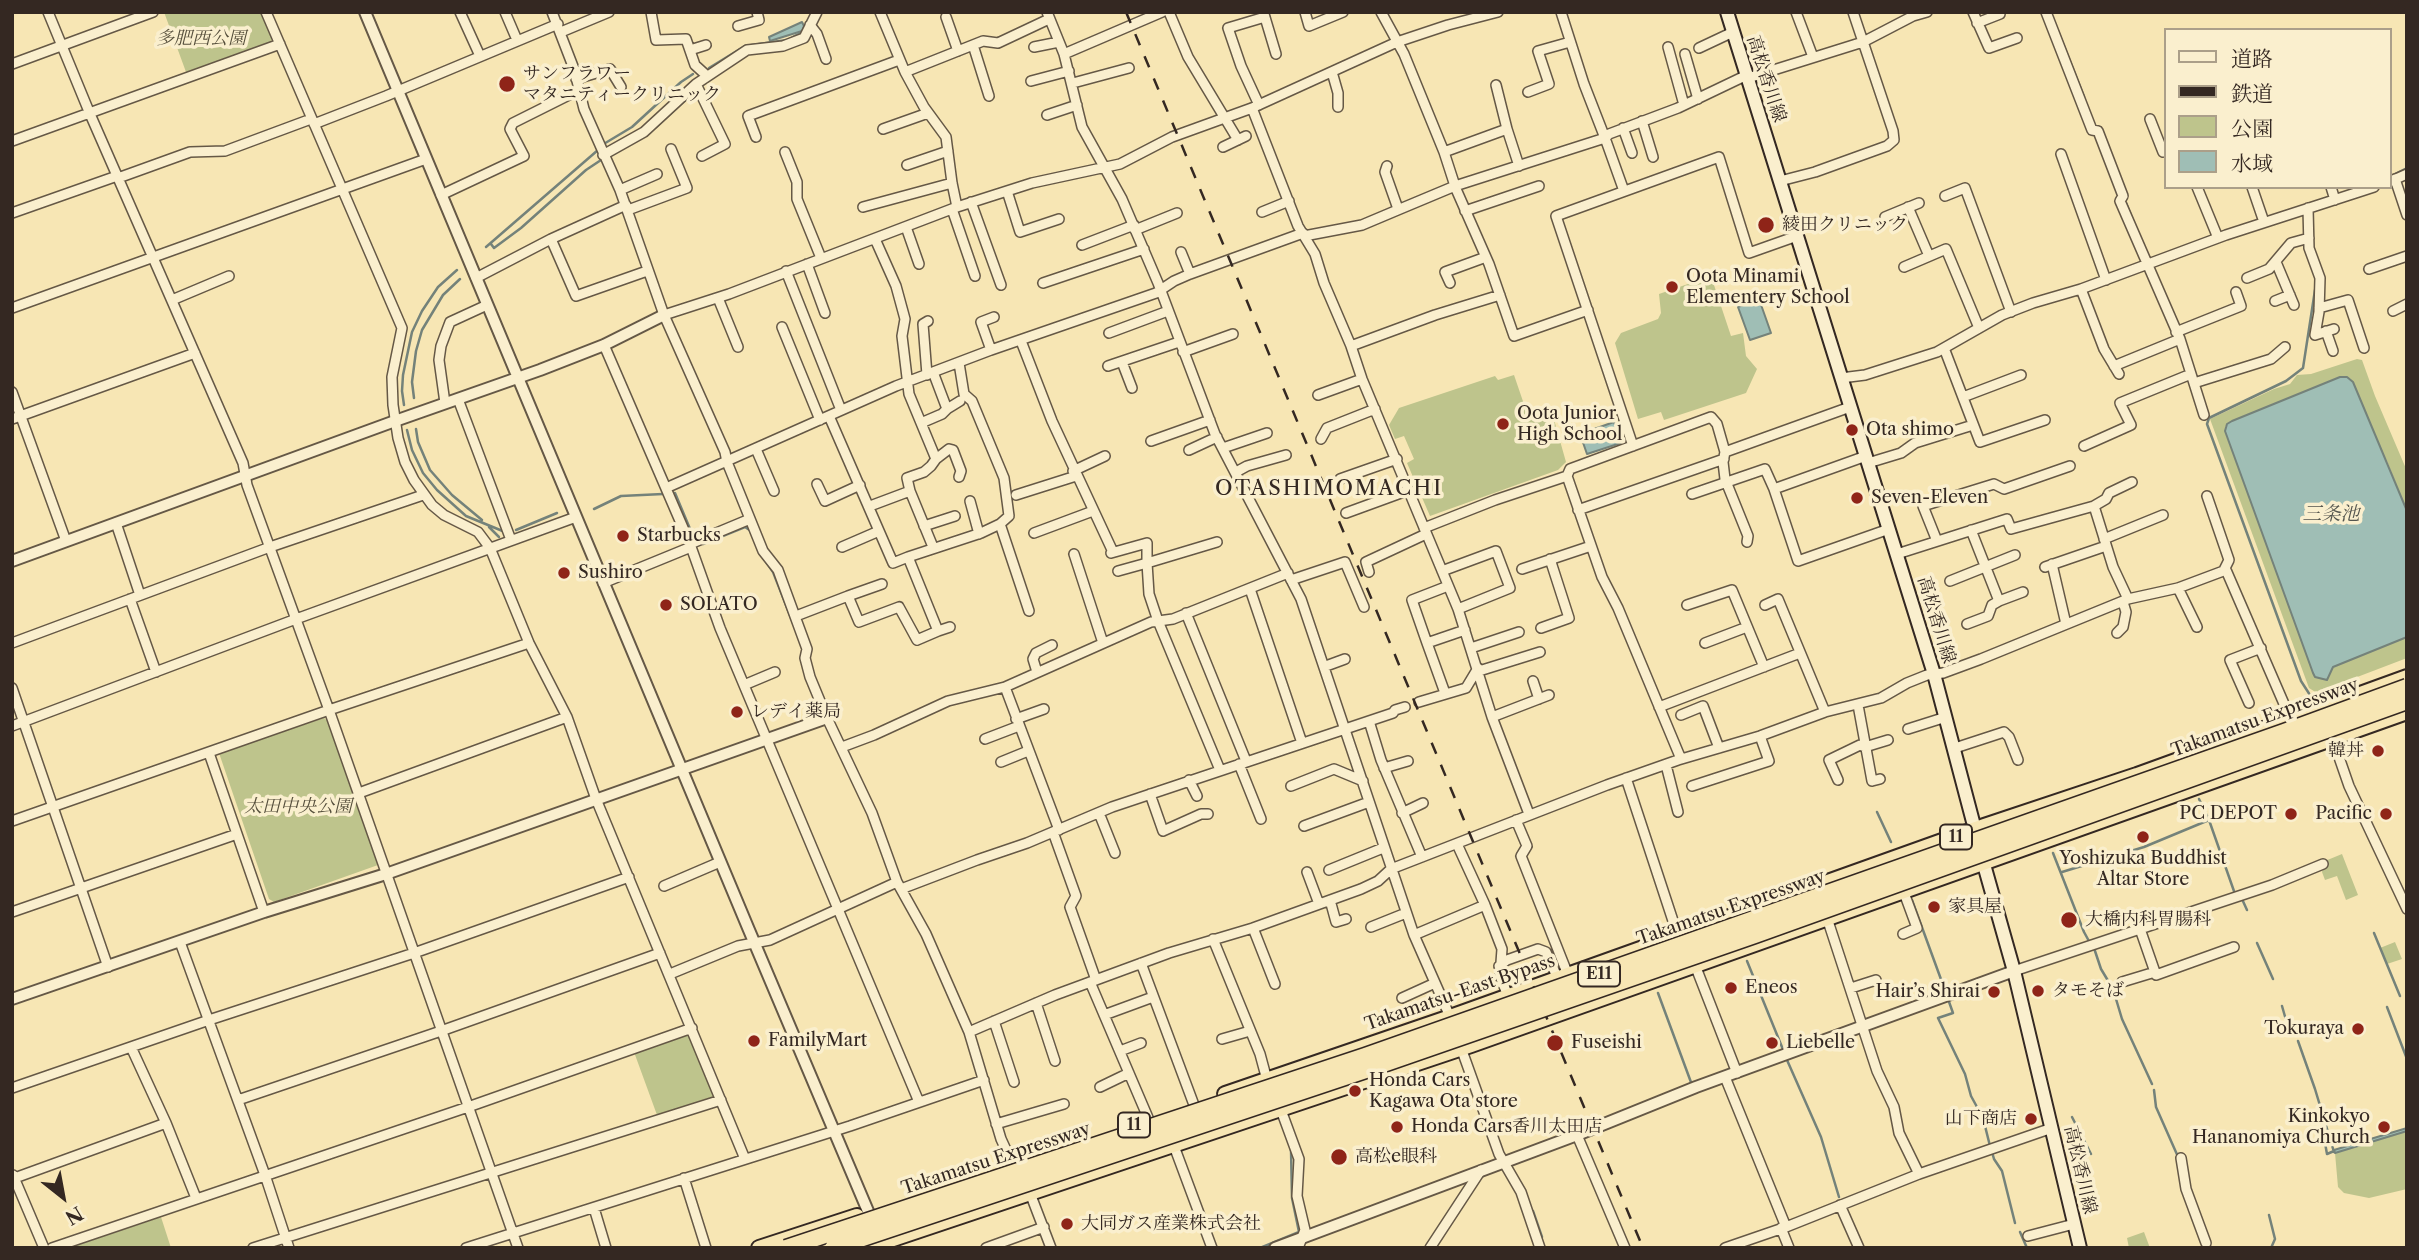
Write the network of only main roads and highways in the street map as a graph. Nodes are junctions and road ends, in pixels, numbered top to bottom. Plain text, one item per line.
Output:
1 (1727, 12) edge
2 (2406, 680) edge
3 (2407, 701) edge
4 (2407, 712) edge
5 (1975, 830) junction
6 (1983, 862) junction
7 (883, 1245) edge
8 (759, 1248) edge
9 (786, 1248) edge
10 (832, 1248) edge
11 (866, 1248) edge
12 (2080, 1248) edge

1 - 5 main road, 高松香川線
2 - 5 highway, Takamatsu-East Bypass / 11
2 - 9 highway, Takamatsu Expressway / E11, bridge
3 - 10 highway, Takamatsu Expressway / E11, bridge
4 - 6 highway, 11
5 - 6 main road, 高松香川線
5 - 8 highway, Takamatsu-East Bypass / 11
6 - 7 highway, 11
6 - 12 main road, 高松香川線
7 - 11 highway, 11

